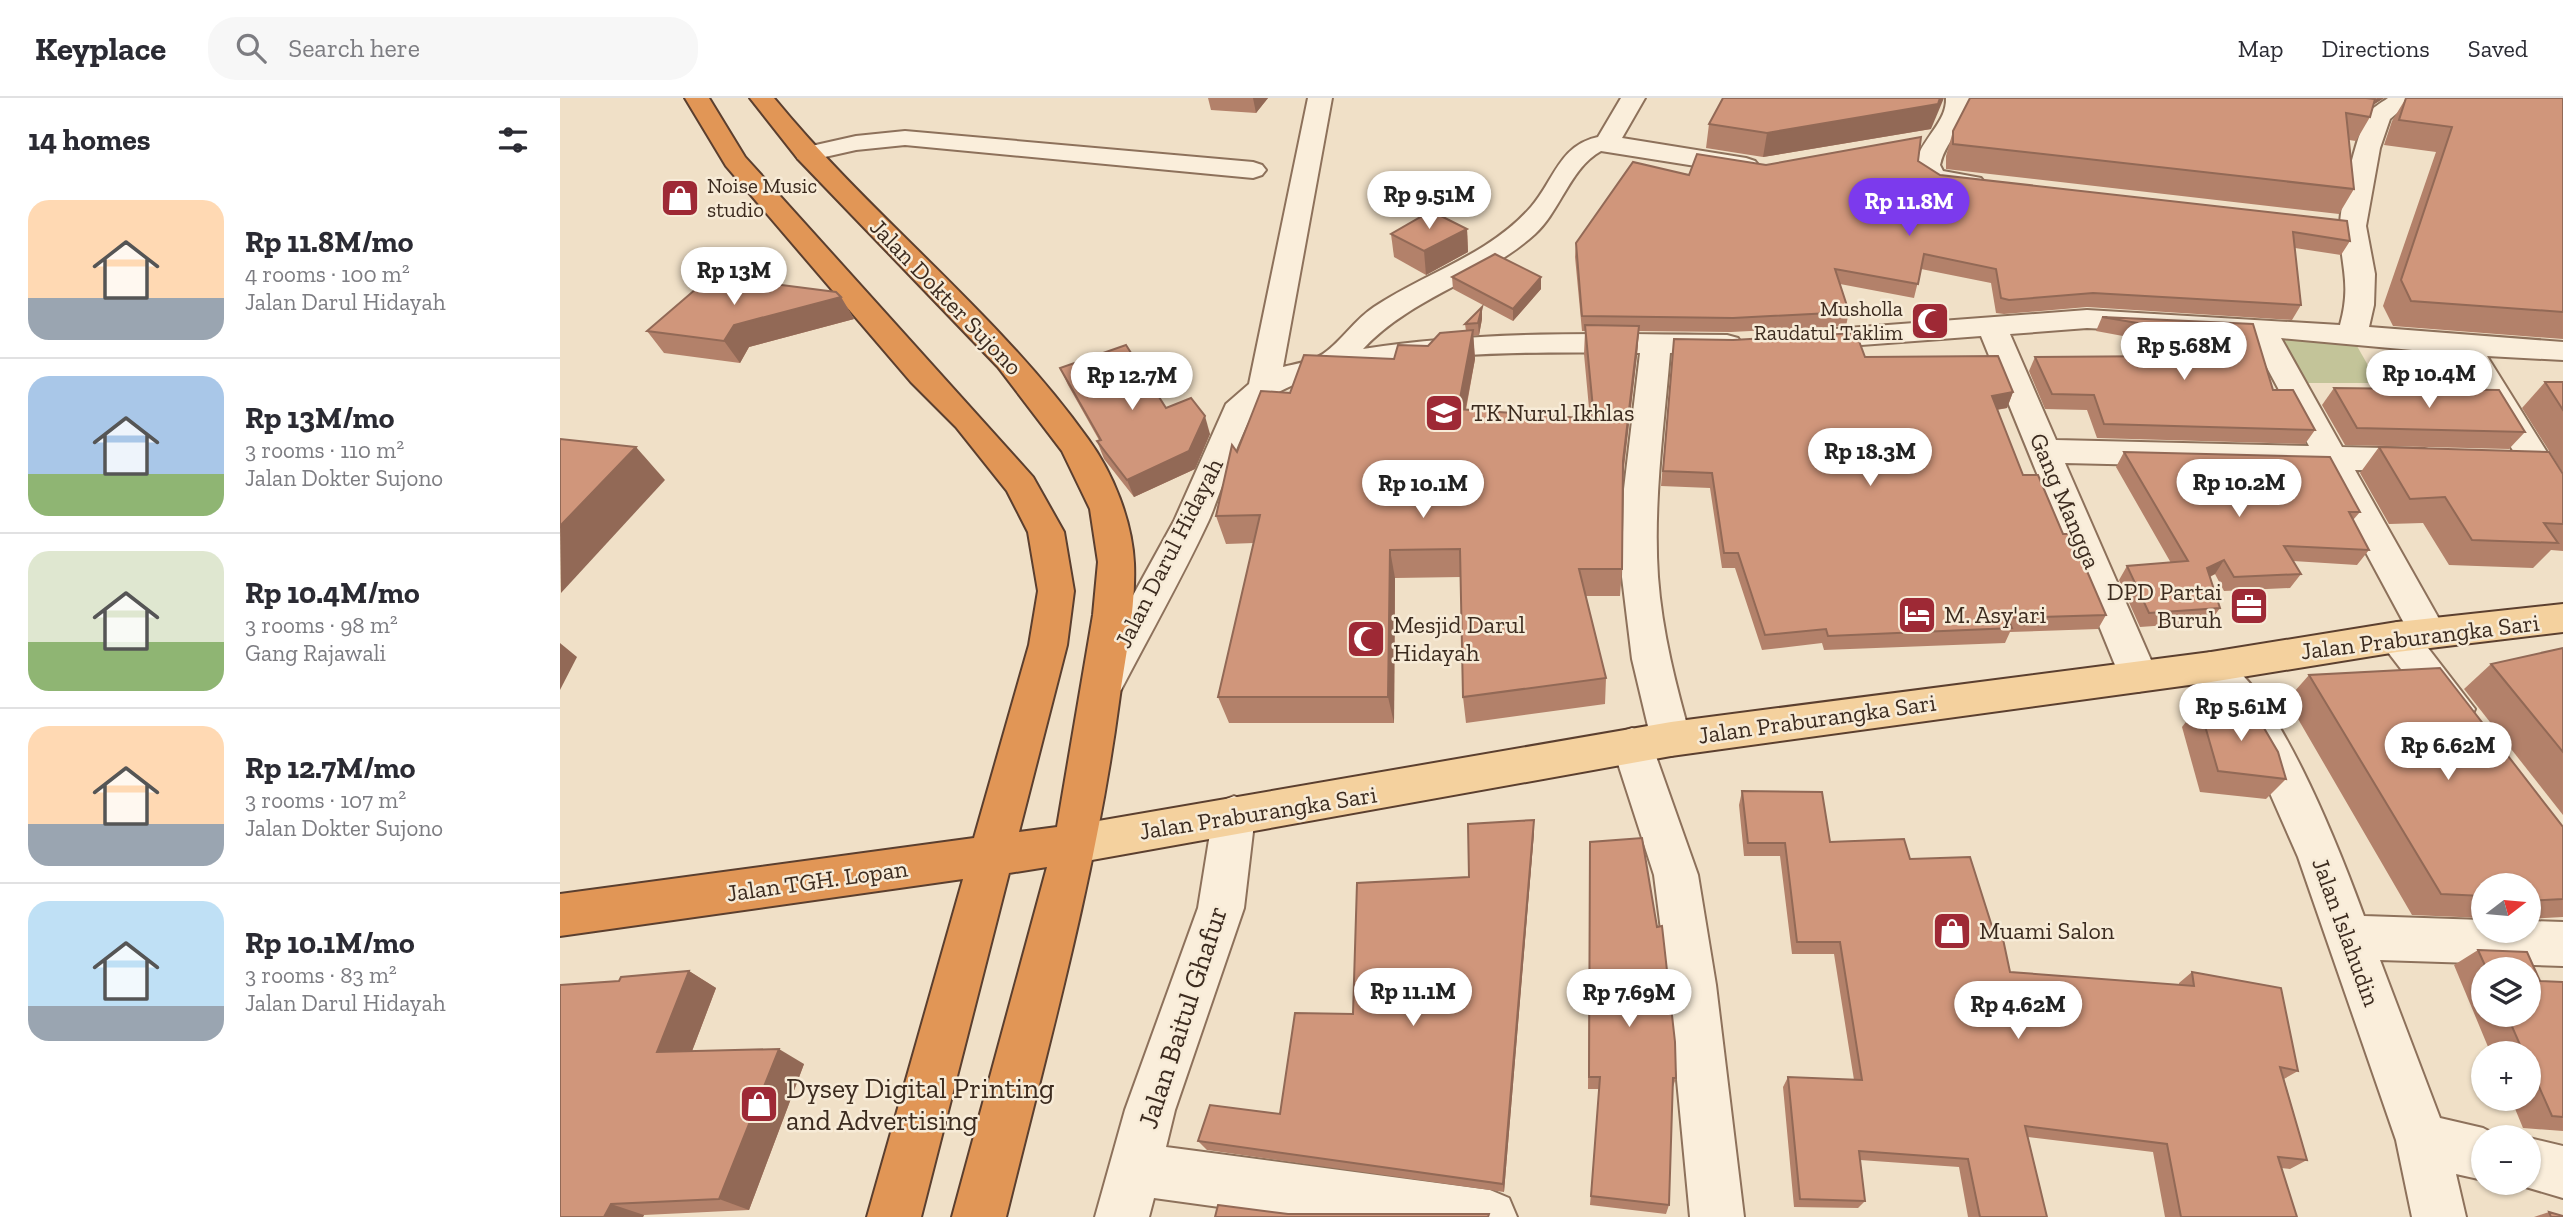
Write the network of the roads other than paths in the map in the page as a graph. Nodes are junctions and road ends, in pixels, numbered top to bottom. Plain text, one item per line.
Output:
1 (697, 98) edge
2 (762, 98) edge
3 (1320, 98) edge
4 (1633, 98) edge
5 (1958, 98) edge
6 (2403, 98) edge
7 (1607, 143) junction
8 (807, 154) junction
9 (1772, 166) edge
10 (1253, 170) dead end
11 (1996, 185) edge
12 (2326, 222) edge
13 (2353, 226) junction
14 (1992, 327) junction
15 (2262, 331) junction
16 (2352, 335) junction
17 (1656, 344) junction
18 (2466, 346) junction
19 (2563, 351) edge
20 (1333, 362) junction
21 (1264, 386) junction
22 (2045, 452) junction
23 (2334, 458) junction
24 (2459, 461) edge
25 (2497, 462) edge
26 (2536, 464) junction
27 (2563, 506) edge
28 (2563, 618) edge
29 (2412, 635) junction
30 (2211, 667) junction
31 (2138, 676) junction
32 (1100, 693) junction
33 (2474, 734) edge
34 (1651, 742) junction
35 (1234, 815) junction
36 (1074, 844) junction
37 (993, 858) junction
38 (560, 915) edge
39 (2347, 937) junction
40 (2563, 944) edge
41 (2422, 1140) junction
42 (2471, 1151) edge
43 (2541, 1167) edge
44 (2563, 1172) edge
45 (1128, 1193) edge
46 (894, 1217) edge
47 (979, 1217) edge
48 (1490, 1217) edge
49 (1717, 1217) edge
50 (2439, 1217) edge

1 - 37 highway
2 - 8 highway, Jalan Dokter Sujono
3 - 21 street
4 - 7 street
5 - 11 street
6 - 13 street
7 - 9 street
7 - 20 street
8 - 10 street
8 - 32 highway, Jalan Dokter Sujono
12 - 13 street
13 - 16 street
14 - 15 street, Jalan Darul Hidayah
14 - 17 street, Jalan Darul Hidayah
14 - 22 street, Gang Mangga
15 - 16 street, Jalan Darul Hidayah
15 - 23 street
16 - 18 street, Jalan Darul Hidayah
17 - 20 street, Jalan Darul Hidayah
17 - 34 street
18 - 19 street, Jalan Darul Hidayah
18 - 26 street
20 - 21 street, Jalan Darul Hidayah
21 - 32 street, Jalan Darul Hidayah
22 - 23 street
22 - 31 street, Gang Mangga
23 - 24 street
23 - 29 street
25 - 26 street
26 - 27 street
28 - 29 main road, Jalan Praburangka Sari
29 - 30 main road, Jalan Praburangka Sari
29 - 33 street
30 - 31 main road, Jalan Praburangka Sari
30 - 39 street, Jalan Islahudin
31 - 34 main road, Jalan Praburangka Sari
32 - 36 highway, Jalan Dokter Sujono
34 - 35 main road, Jalan Praburangka Sari
34 - 49 street
35 - 36 main road, Jalan Praburangka Sari
35 - 45 street, Jalan Baitul Ghafur
36 - 37 highway, Jalan TGH. Lopan
36 - 47 highway, Jalan Dokter Sujono
37 - 38 highway, Jalan TGH. Lopan
37 - 46 highway
39 - 40 street
39 - 41 street, Jalan Islahudin
41 - 42 street
41 - 50 street, Jalan Islahudin
43 - 44 street
45 - 48 street

